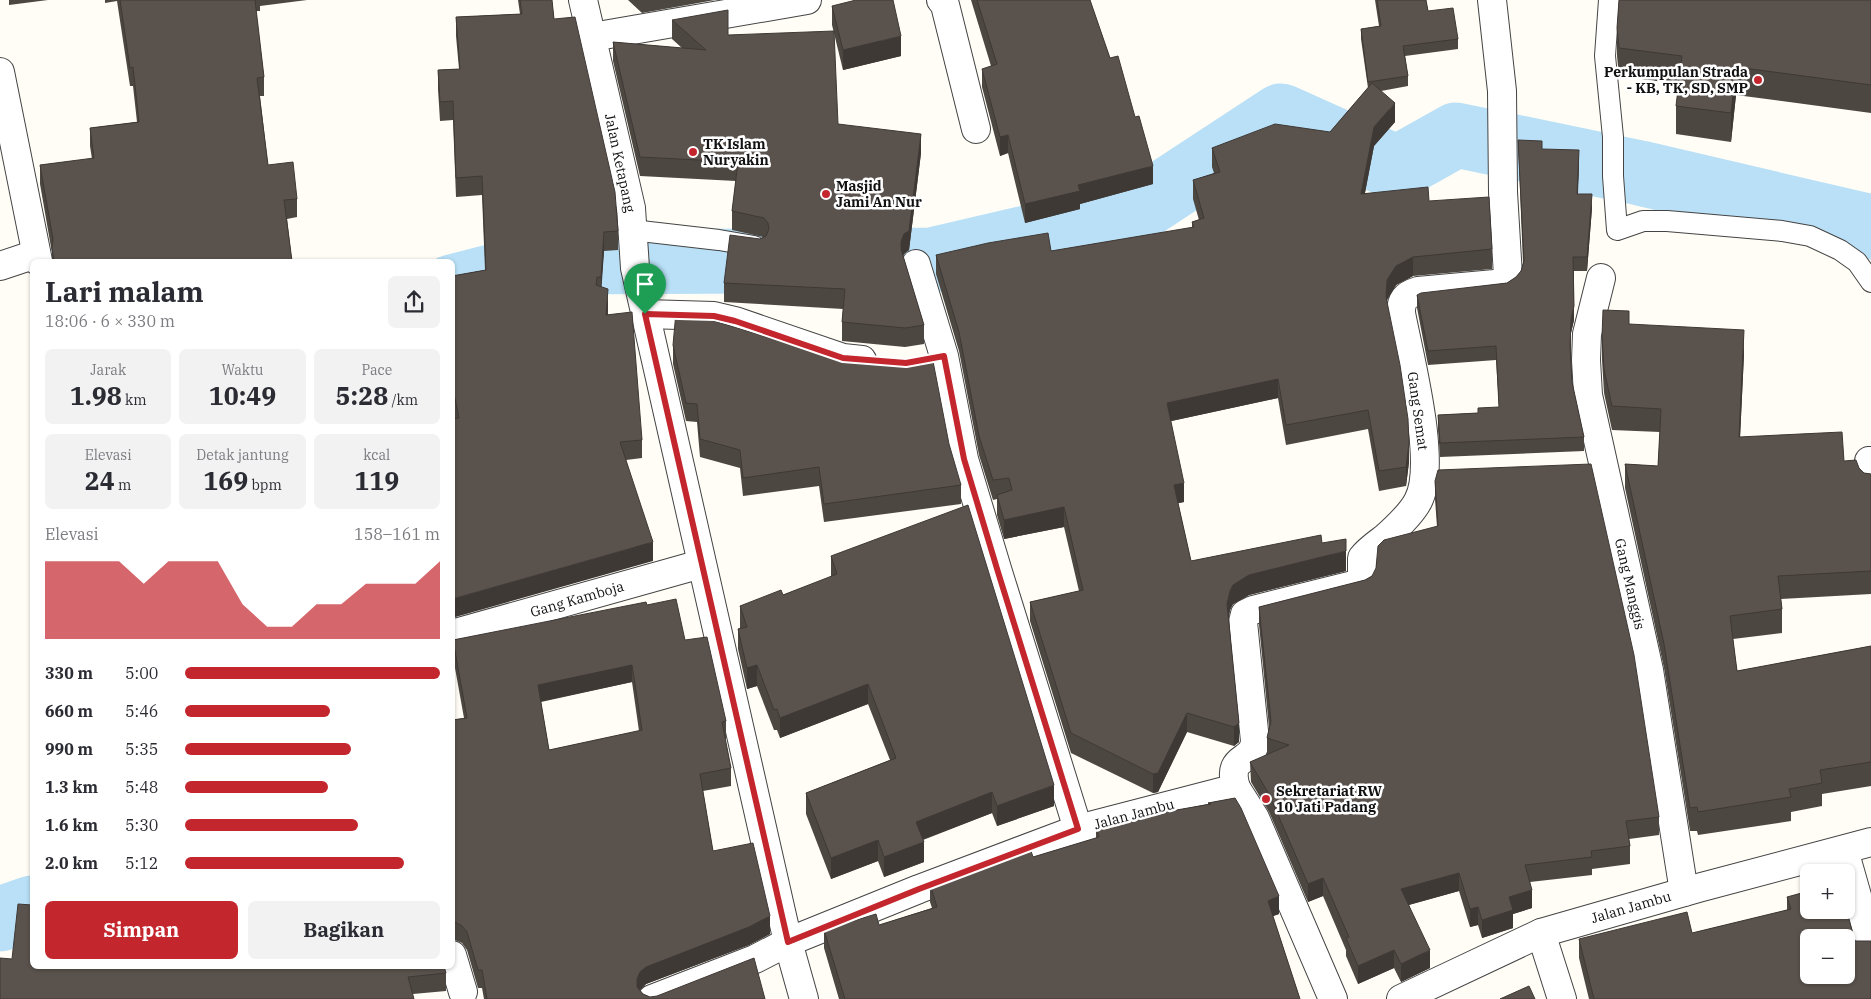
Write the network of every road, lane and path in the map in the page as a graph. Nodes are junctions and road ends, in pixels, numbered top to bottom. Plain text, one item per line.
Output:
1 (583, 0) edge
2 (807, 0) edge
3 (941, 0) edge
4 (1492, 0) edge
5 (1609, 0) edge
6 (592, 37) junction
7 (0, 72) edge
8 (976, 129) dead end
9 (632, 231) junction
10 (757, 247) edge
11 (37, 258) edge
12 (30, 260) edge
13 (916, 264) dead end
14 (0, 266) edge
15 (1601, 278) dead end
16 (1871, 282) edge
17 (645, 314) junction
18 (944, 356) junction
19 (888, 362) edge
20 (915, 362) edge
21 (702, 564) junction
22 (455, 633) edge
23 (1236, 788) junction
24 (1078, 829) junction
25 (1871, 842) edge
26 (1844, 850) junction
27 (1684, 892) junction
28 (1541, 933) junction
29 (788, 942) junction
30 (1871, 945) edge
31 (453, 969) edge
32 (456, 997) edge
33 (652, 999) edge
34 (804, 999) edge
35 (1333, 999) edge
36 (1401, 999) edge
37 (1562, 999) edge

1 - 6 street, Jalan Ketapang
2 - 6 street
3 - 8 street
4 - 23 street, Gang Semat
5 - 16 lane
6 - 9 street, Jalan Ketapang
7 - 11 street
9 - 10 lane
9 - 17 street, Jalan Ketapang
12 - 14 street
13 - 18 street
15 - 27 street, Gang Manggis
17 - 19 street
17 - 21 street, Jalan Ketapang
18 - 20 street
18 - 24 street
21 - 22 street, Gang Kamboja
21 - 29 street, Jalan Ketapang
23 - 24 street, Jalan Jambu
23 - 35 street
24 - 29 street, Jalan Jambu
25 - 26 street, Jalan Jambu
26 - 27 street, Jalan Jambu
26 - 30 street
27 - 28 street, Jalan Jambu
28 - 36 street, Jalan Jambu
28 - 37 street
29 - 33 street, Jalan Jambu
29 - 34 street, Jalan Ketapang
31 - 32 street

